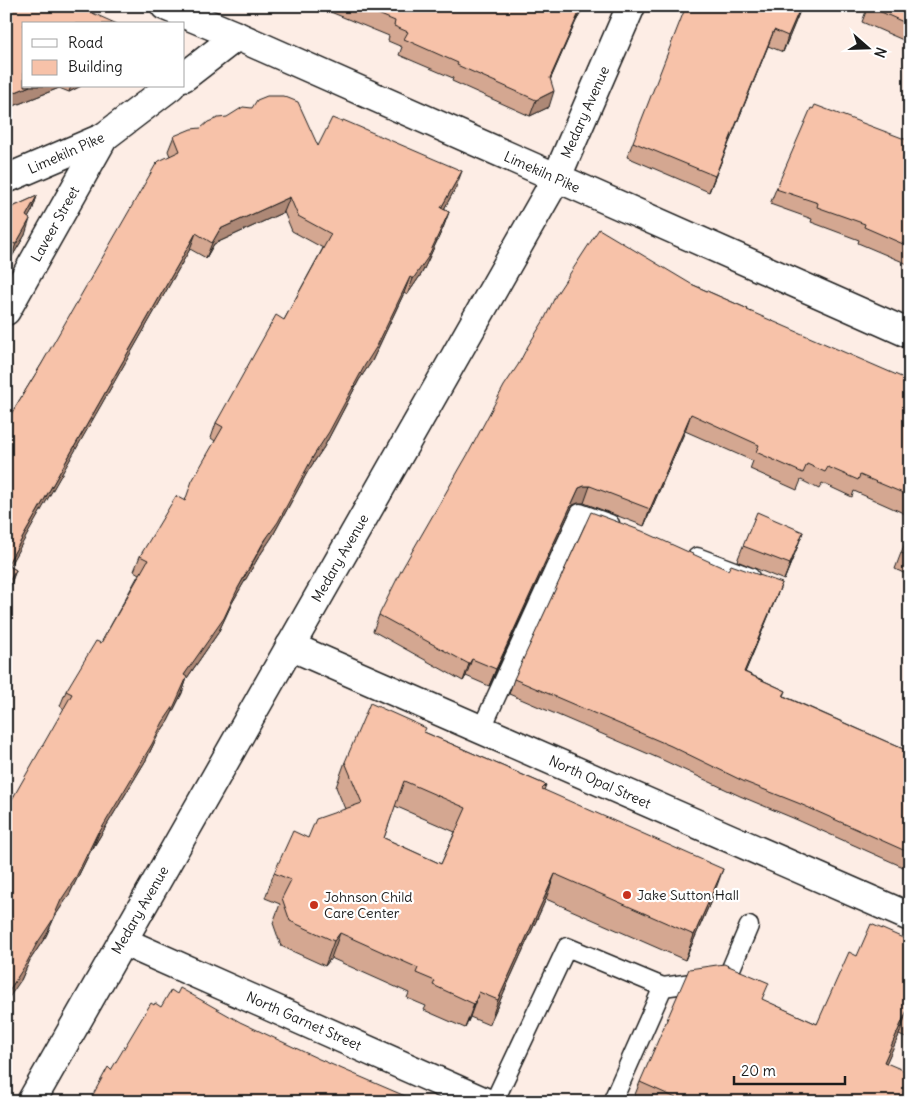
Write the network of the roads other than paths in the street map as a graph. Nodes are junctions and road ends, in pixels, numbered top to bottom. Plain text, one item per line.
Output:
1 (165, 6) edge
2 (631, 6) edge
3 (237, 36) junction
4 (185, 76) edge
5 (168, 88) edge
6 (104, 138) junction
7 (6, 179) edge
8 (556, 179) junction
9 (6, 311) edge
10 (910, 334) edge
11 (625, 530) edge
12 (679, 550) edge
13 (769, 584) edge
14 (290, 646) junction
15 (481, 730) junction
16 (910, 918) edge
17 (749, 926) dead end
18 (122, 941) junction
19 (663, 988) junction
20 (36, 1100) edge
21 (486, 1102) edge
22 (494, 1102) edge
23 (612, 1102) edge

1 - 3 street, Limekiln Pike
2 - 8 street, Medary Avenue
3 - 4 street
3 - 8 street, Limekiln Pike
5 - 6 street, Limekiln Pike
6 - 7 street, Limekiln Pike
6 - 9 street, Laveer Street
8 - 10 street, Limekiln Pike
8 - 14 street, Medary Avenue
11 - 15 lane
12 - 13 lane
14 - 15 street, North Opal Street
14 - 18 street, Medary Avenue
15 - 16 street, North Opal Street
17 - 19 lane
18 - 20 street, Medary Avenue
18 - 21 street, North Garnet Street
19 - 22 lane
19 - 23 lane

